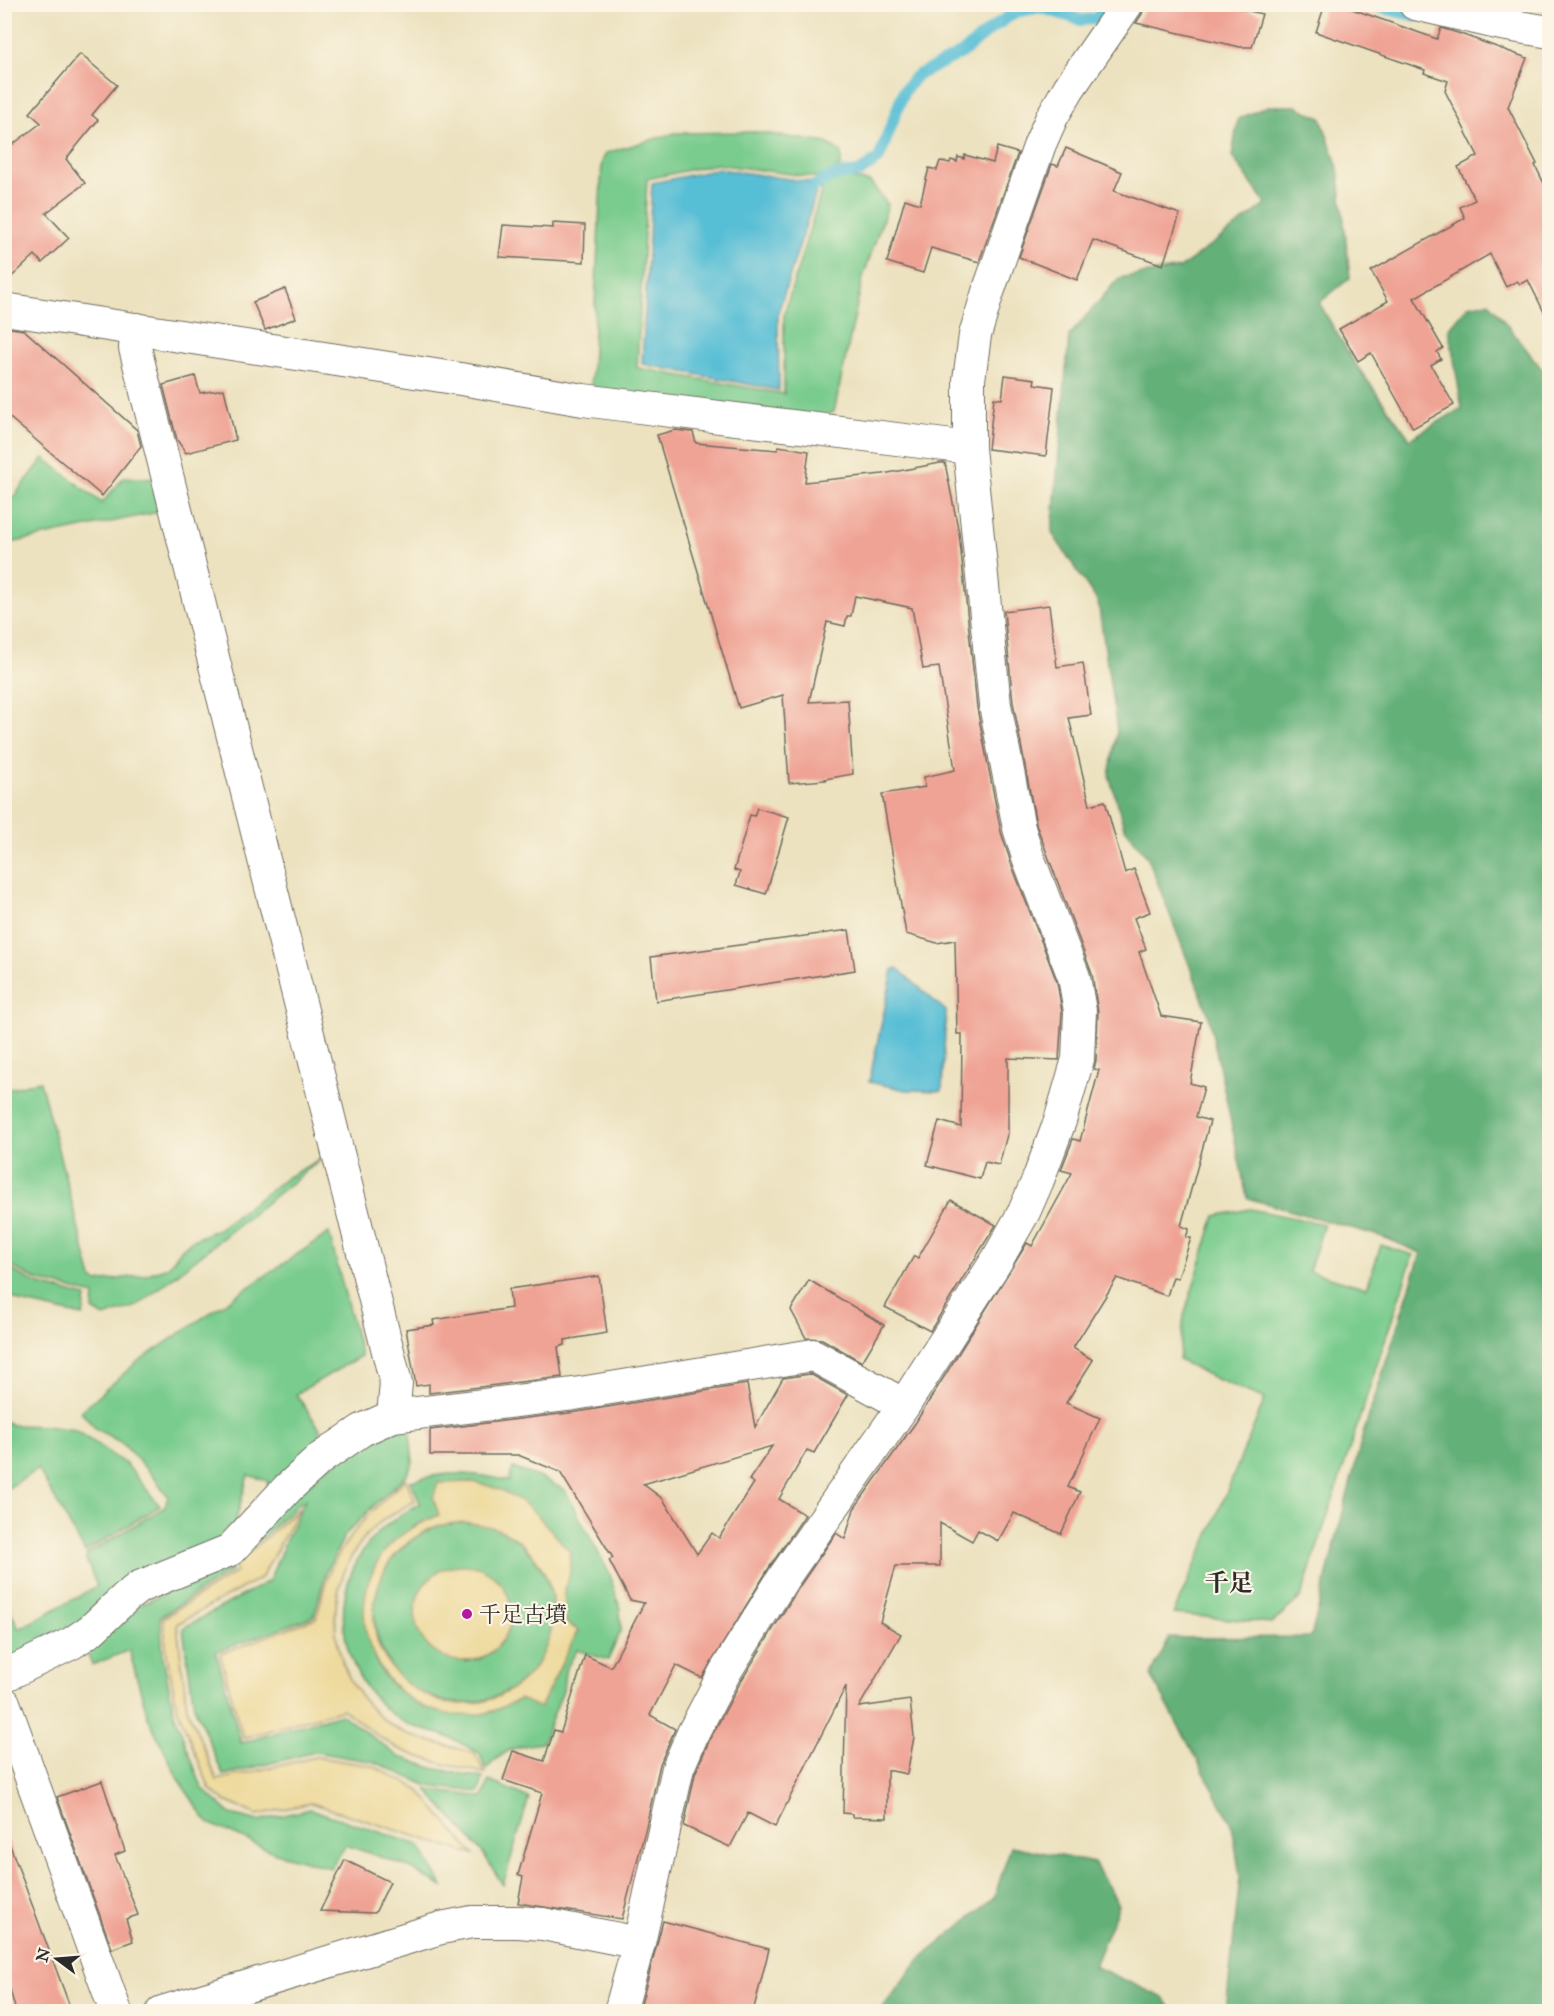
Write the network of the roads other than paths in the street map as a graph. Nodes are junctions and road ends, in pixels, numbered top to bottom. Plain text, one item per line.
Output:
1 (1127, 4) edge
2 (1415, 4) edge
3 (1550, 32) edge
4 (4, 309) edge
5 (137, 329) junction
6 (969, 448) junction
7 (904, 1405) junction
8 (393, 1416) junction
9 (4, 1676) edge
10 (4, 1703) edge
11 (639, 1943) junction
12 (116, 2012) edge
13 (162, 2012) edge
14 (620, 2012) edge

1 - 6 street
2 - 3 street
4 - 5 street
5 - 6 street
5 - 8 street
6 - 7 street
7 - 8 street
7 - 11 street
8 - 9 street
10 - 12 street
11 - 13 street
11 - 14 street

